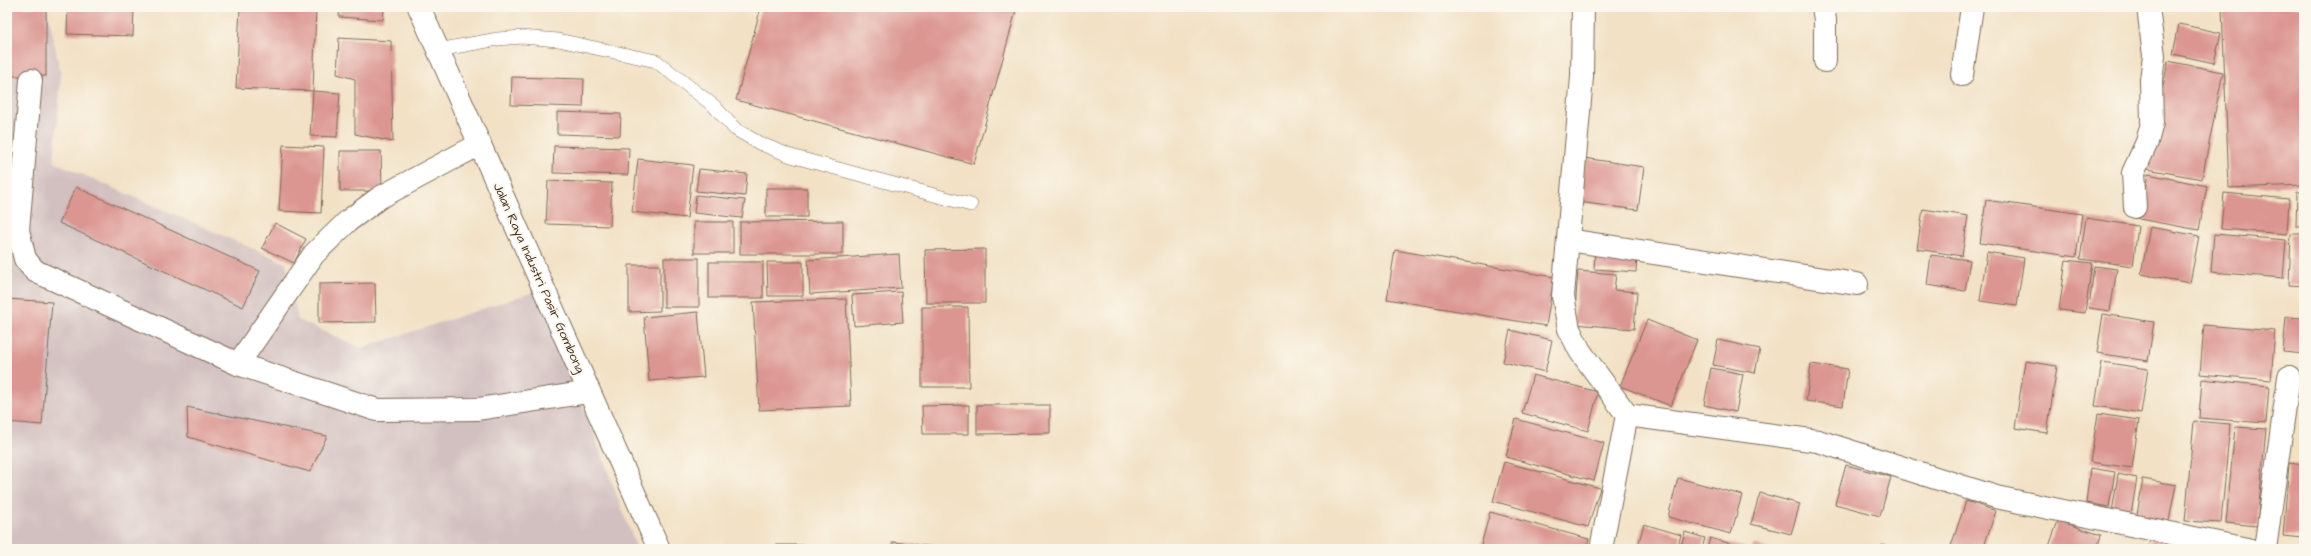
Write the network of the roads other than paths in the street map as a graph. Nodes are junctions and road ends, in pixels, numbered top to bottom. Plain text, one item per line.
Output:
1 (419, 7) edge
2 (1583, 7) edge
3 (1823, 7) edge
4 (1972, 7) edge
5 (2148, 7) edge
6 (438, 50) junction
7 (1825, 61) dead end
8 (1962, 75) dead end
9 (31, 80) dead end
10 (480, 144) junction
11 (971, 205) dead end
12 (2135, 207) dead end
13 (1568, 240) junction
14 (1857, 284) dead end
15 (238, 364) junction
16 (2289, 377) dead end
17 (589, 392) junction
18 (1627, 415) junction
19 (659, 549) edge
20 (1601, 549) edge
21 (2246, 549) edge
22 (2265, 549) edge

1 - 6 street, Jalan Raya Industri Pasir Gombong
2 - 13 street
3 - 7 street
4 - 8 street
5 - 12 street
6 - 10 street, Jalan Raya Industri Pasir Gombong
6 - 11 lane
9 - 15 street
10 - 15 street
10 - 17 street, Jalan Raya Industri Pasir Gombong
13 - 14 street
13 - 18 street
15 - 17 street
16 - 22 street
17 - 19 street, Jalan Raya Industri Pasir Gombong
18 - 20 street
18 - 21 street

